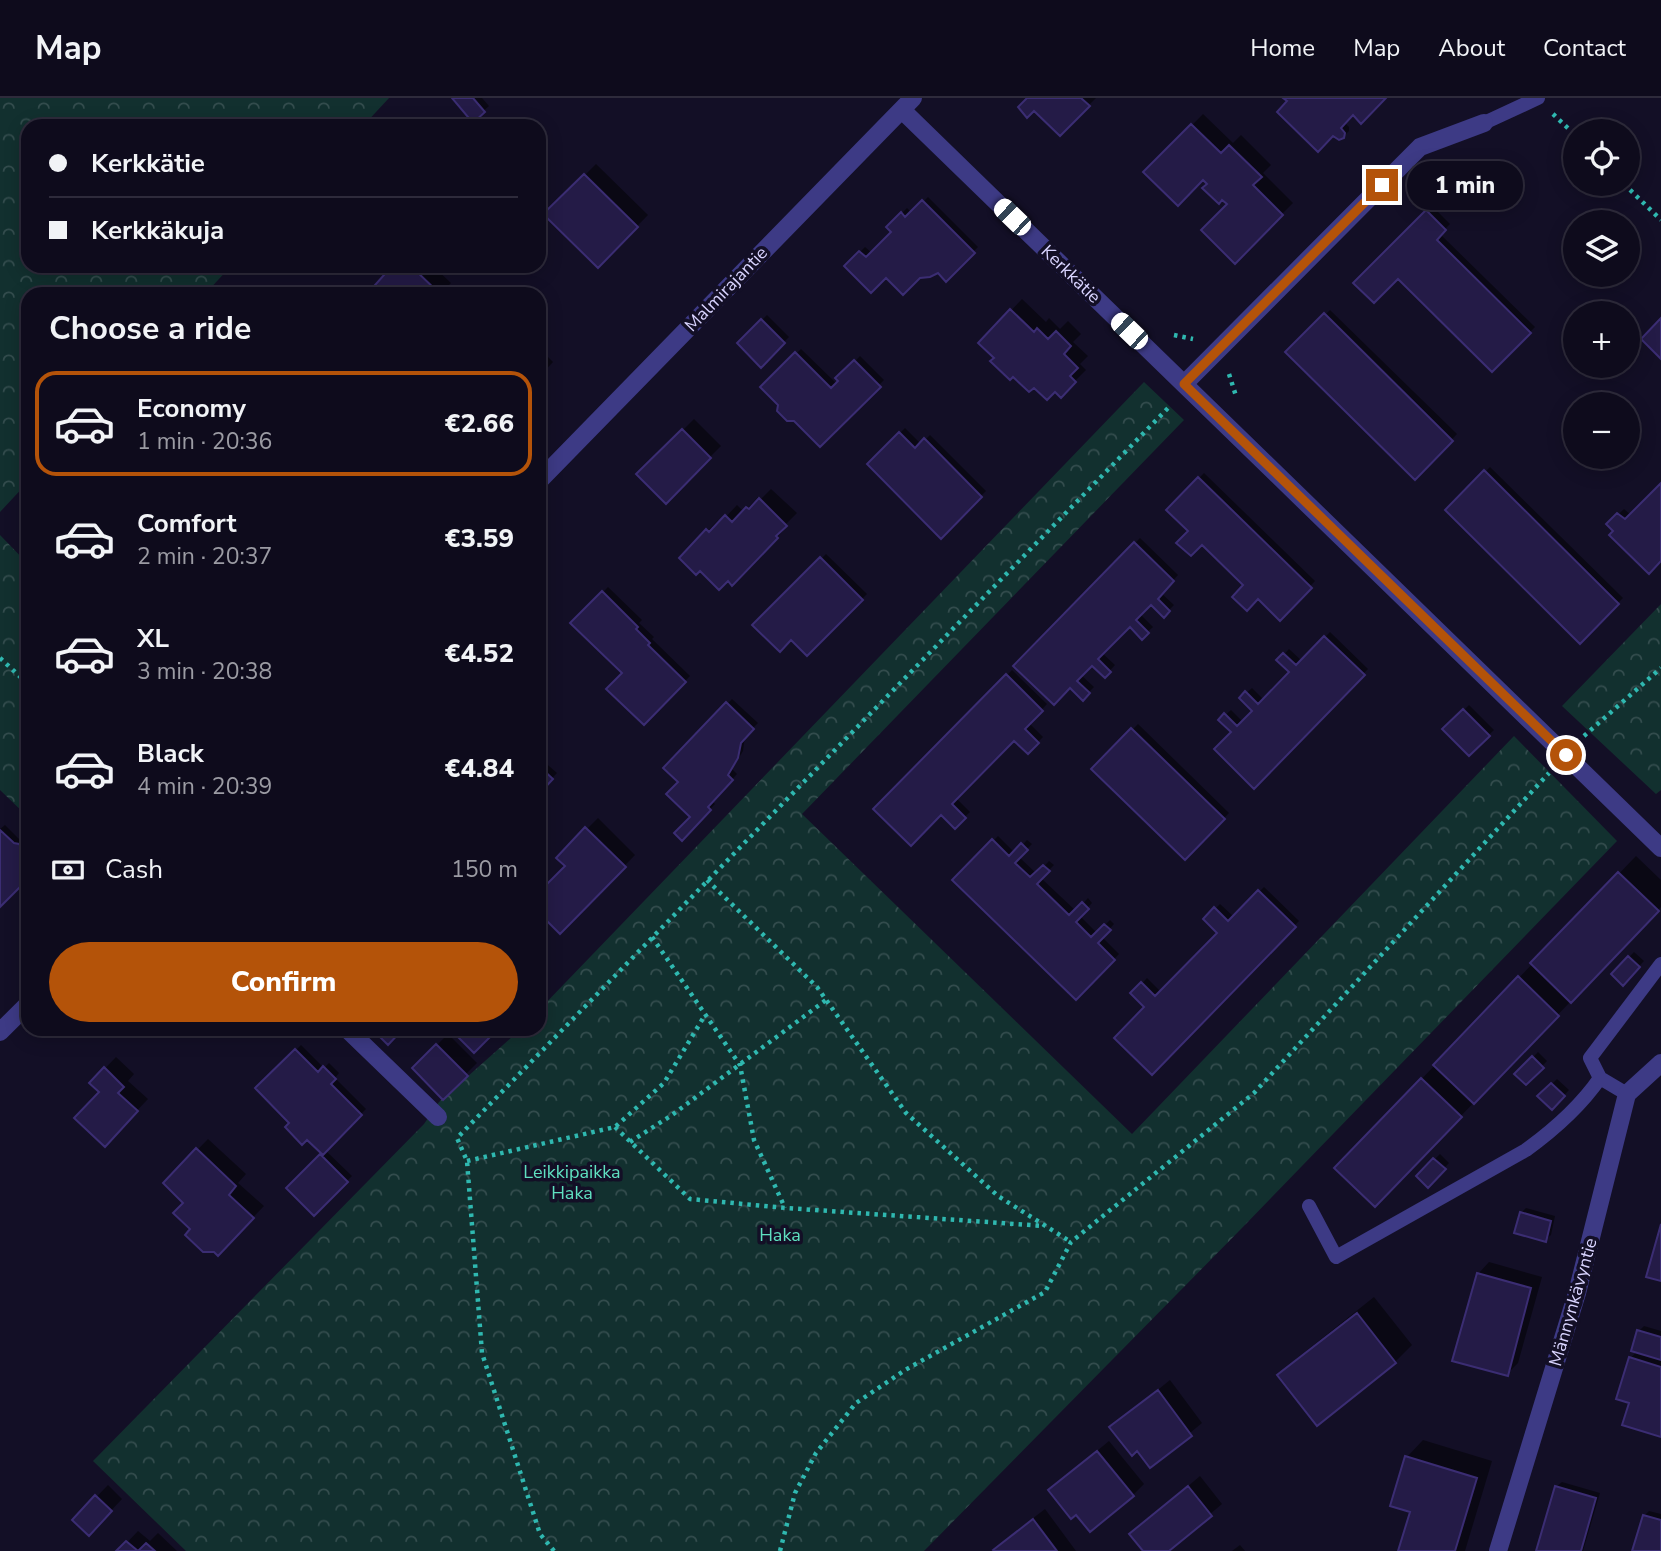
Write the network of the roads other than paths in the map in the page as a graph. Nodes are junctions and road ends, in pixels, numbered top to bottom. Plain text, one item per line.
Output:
1 (1538, 98) edge
2 (907, 104) edge
3 (1484, 123) joint
4 (1184, 384) junction
5 (546, 474) edge
6 (1661, 848) edge
7 (1661, 964) edge
8 (21, 1011) edge
9 (0, 1032) edge
10 (354, 1036) edge
11 (1661, 1063) edge
12 (1601, 1078) junction
13 (1627, 1094) junction
14 (438, 1118) dead end
15 (1309, 1206) dead end
16 (1498, 1551) edge

1 - 3 lane
2 - 4 street, Kerkkätie
2 - 5 street, Malmirajantie
3 - 4 street
4 - 6 street, Kerkkätie
7 - 12 lane
8 - 9 street
10 - 14 street
11 - 13 street
12 - 13 lane
12 - 15 lane
13 - 16 street, Männynkävyntie

